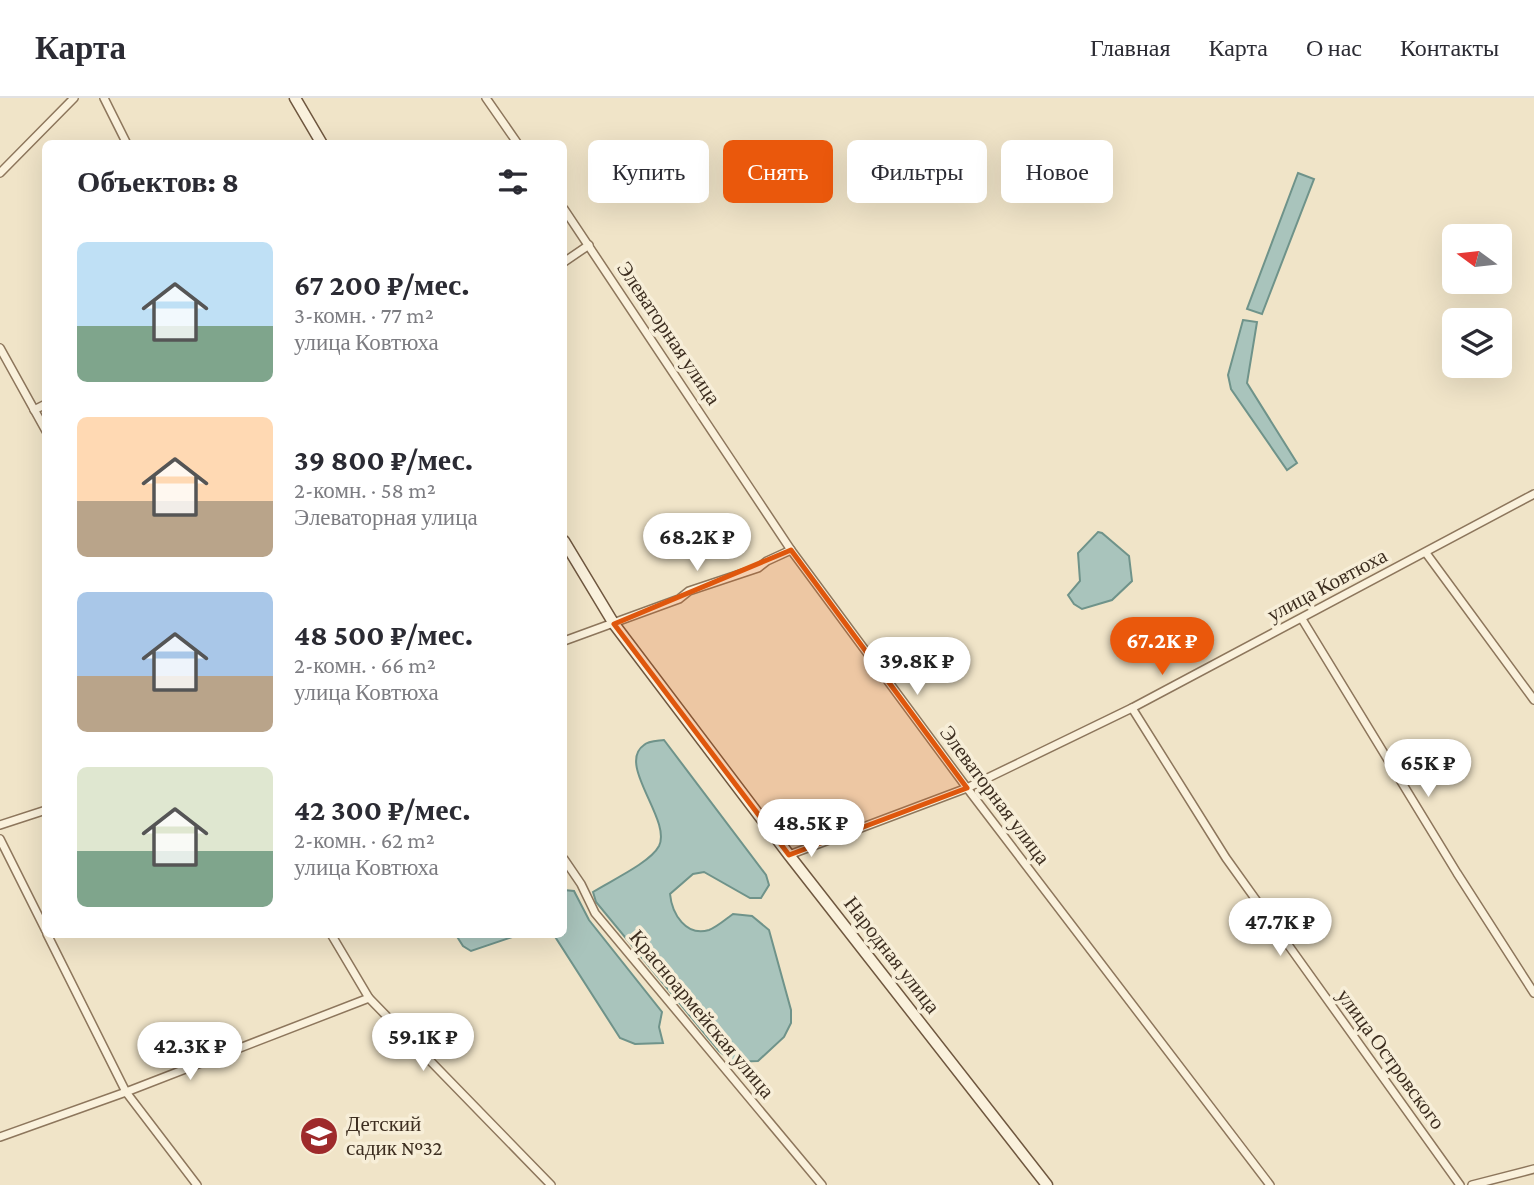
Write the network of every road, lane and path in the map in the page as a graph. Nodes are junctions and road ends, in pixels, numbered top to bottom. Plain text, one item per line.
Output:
1 (74, 98) edge
2 (104, 98) edge
3 (295, 98) edge
4 (486, 98) edge
5 (125, 140) edge
6 (320, 140) edge
7 (515, 140) edge
8 (0, 173) edge
9 (567, 213) edge
10 (589, 245) junction
11 (567, 260) edge
12 (0, 348) edge
13 (42, 406) edge
14 (34, 410) junction
15 (42, 424) edge
16 (1534, 494) edge
17 (567, 546) edge
18 (792, 551) junction
19 (1426, 553) junction
20 (1301, 619) junction
21 (614, 624) junction
22 (567, 640) edge
23 (1534, 700) edge
24 (1132, 708) junction
25 (967, 788) junction
26 (42, 811) edge
27 (0, 825) edge
28 (0, 839) edge
29 (789, 855) junction
30 (567, 863) edge
31 (42, 925) edge
32 (49, 938) edge
33 (333, 938) edge
34 (1534, 993) edge
35 (369, 998) junction
36 (126, 1092) junction
37 (0, 1137) edge
38 (1534, 1170) edge
39 (197, 1185) edge
40 (551, 1185) edge
41 (822, 1185) edge
42 (1047, 1185) edge
43 (1270, 1185) edge
44 (1460, 1185) edge
45 (1472, 1185) edge

1 - 8 street
2 - 5 street
3 - 6 main road
4 - 7 street
9 - 10 street, Элеваторная улица
10 - 11 street
10 - 18 street, Элеваторная улица
12 - 14 street
13 - 14 street
14 - 15 street
16 - 19 street, улица Ковтюха
17 - 21 main road, Народная улица
18 - 21 street
18 - 25 street, Элеваторная улица
19 - 20 street, улица Ковтюха
19 - 23 street
20 - 24 street, улица Ковтюха
20 - 34 street
21 - 22 street
21 - 29 main road, Народная улица
24 - 25 street, улица Ковтюха
24 - 44 street, улица Островского
25 - 29 street, улица Ковтюха
25 - 43 street, Элеваторная улица
26 - 27 street
28 - 31 street
29 - 42 main road, Народная улица
30 - 41 street, Красноармейская улица
32 - 36 street
33 - 35 street
35 - 36 street
35 - 40 street
36 - 37 street
36 - 39 street
38 - 45 street

